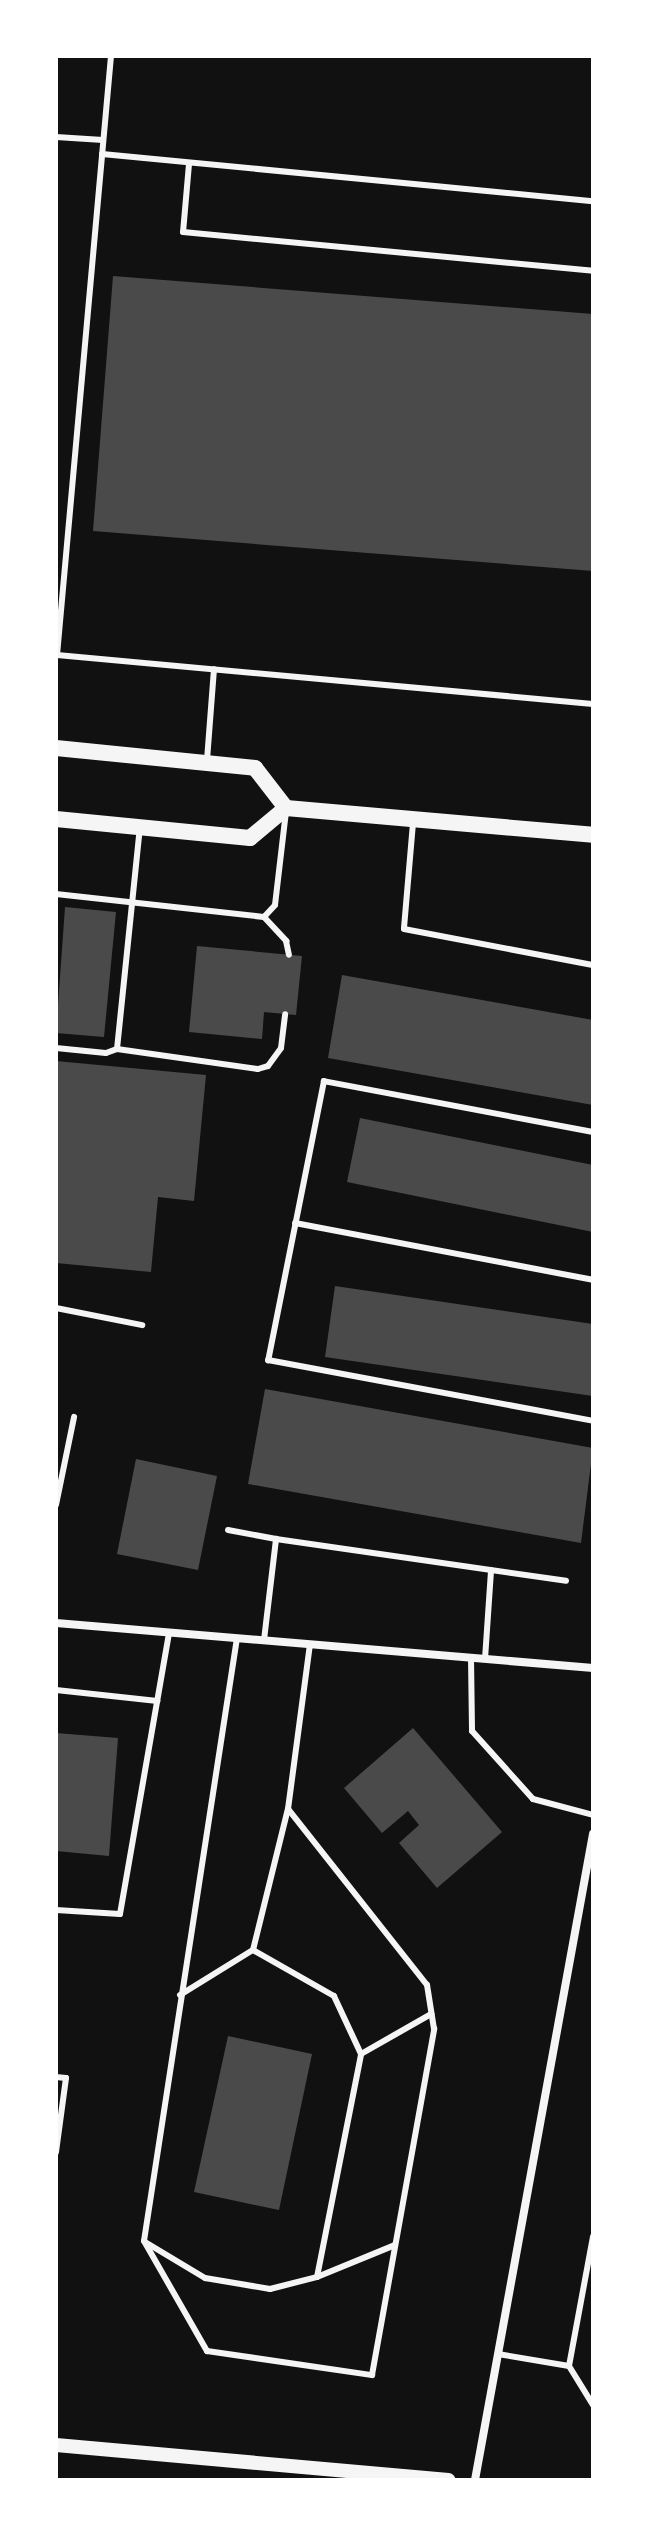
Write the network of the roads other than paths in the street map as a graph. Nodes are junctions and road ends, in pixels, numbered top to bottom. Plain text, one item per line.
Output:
1 (111, 56) edge
2 (56, 137) edge
3 (103, 140) junction
4 (102, 154) junction
5 (189, 164) junction
6 (593, 201) edge
7 (593, 271) edge
8 (214, 669) junction
9 (593, 704) edge
10 (56, 748) edge
11 (207, 763) junction
12 (286, 808) junction
13 (56, 819) edge
14 (413, 819) junction
15 (140, 827) junction
16 (593, 835) edge
17 (56, 894) edge
18 (133, 903) junction
19 (264, 917) junction
20 (289, 955) dead end
21 (593, 965) edge
22 (285, 1014) dead end
23 (56, 1048) edge
24 (117, 1049) junction
25 (593, 1132) edge
26 (295, 1223) junction
27 (593, 1280) edge
28 (56, 1308) edge
29 (142, 1325) dead end
30 (74, 1417) dead end
31 (593, 1421) edge
32 (56, 1505) edge
33 (228, 1530) dead end
34 (276, 1539) junction
35 (491, 1570) junction
36 (566, 1581) dead end
37 (56, 1623) edge
38 (169, 1632) junction
39 (237, 1638) junction
40 (264, 1640) junction
41 (310, 1644) junction
42 (471, 1658) junction
43 (485, 1659) junction
44 (593, 1668) edge
45 (56, 1690) edge
46 (157, 1701) junction
47 (288, 1809) junction
48 (593, 1815) edge
49 (593, 1834) edge
50 (56, 1910) edge
51 (253, 1950) junction
52 (180, 1995) junction
53 (431, 2014) junction
54 (361, 2054) junction
55 (56, 2077) edge
56 (56, 2152) edge
57 (593, 2236) edge
58 (144, 2241) junction
59 (395, 2245) junction
60 (317, 2277) junction
61 (498, 2354) junction
62 (569, 2366) junction
63 (593, 2405) edge
64 (56, 2445) edge
65 (427, 2478) edge
66 (448, 2480) edge
67 (475, 2480) edge

1 - 3 lane
2 - 3 lane
3 - 4 lane
4 - 5 lane
4 - 8 lane
5 - 6 lane
5 - 7 lane
8 - 9 lane
8 - 11 lane
10 - 11 main road
11 - 12 main road
12 - 14 main road
12 - 15 main road
12 - 19 lane
13 - 15 main road
14 - 16 main road
14 - 21 lane
15 - 18 lane
17 - 18 lane
18 - 19 lane
18 - 24 lane
19 - 20 lane
22 - 24 lane
23 - 24 lane
25 - 26 lane
26 - 27 lane
26 - 31 lane
28 - 29 lane
30 - 32 lane
33 - 34 lane
34 - 35 lane
34 - 40 lane
35 - 36 lane
35 - 43 lane
37 - 38 street
38 - 39 street
38 - 46 lane
39 - 40 street
39 - 52 lane
40 - 41 street
41 - 42 street
41 - 47 lane
42 - 43 street
42 - 48 lane
43 - 44 street
45 - 46 lane
46 - 50 lane
47 - 51 lane
47 - 53 lane
49 - 61 street
51 - 52 lane
51 - 54 lane
52 - 58 lane
53 - 54 lane
53 - 59 lane
54 - 60 lane
55 - 56 lane
57 - 62 lane
58 - 59 lane
58 - 60 lane
59 - 60 lane
61 - 62 lane
61 - 67 street
62 - 63 lane
64 - 65 street
65 - 66 street

